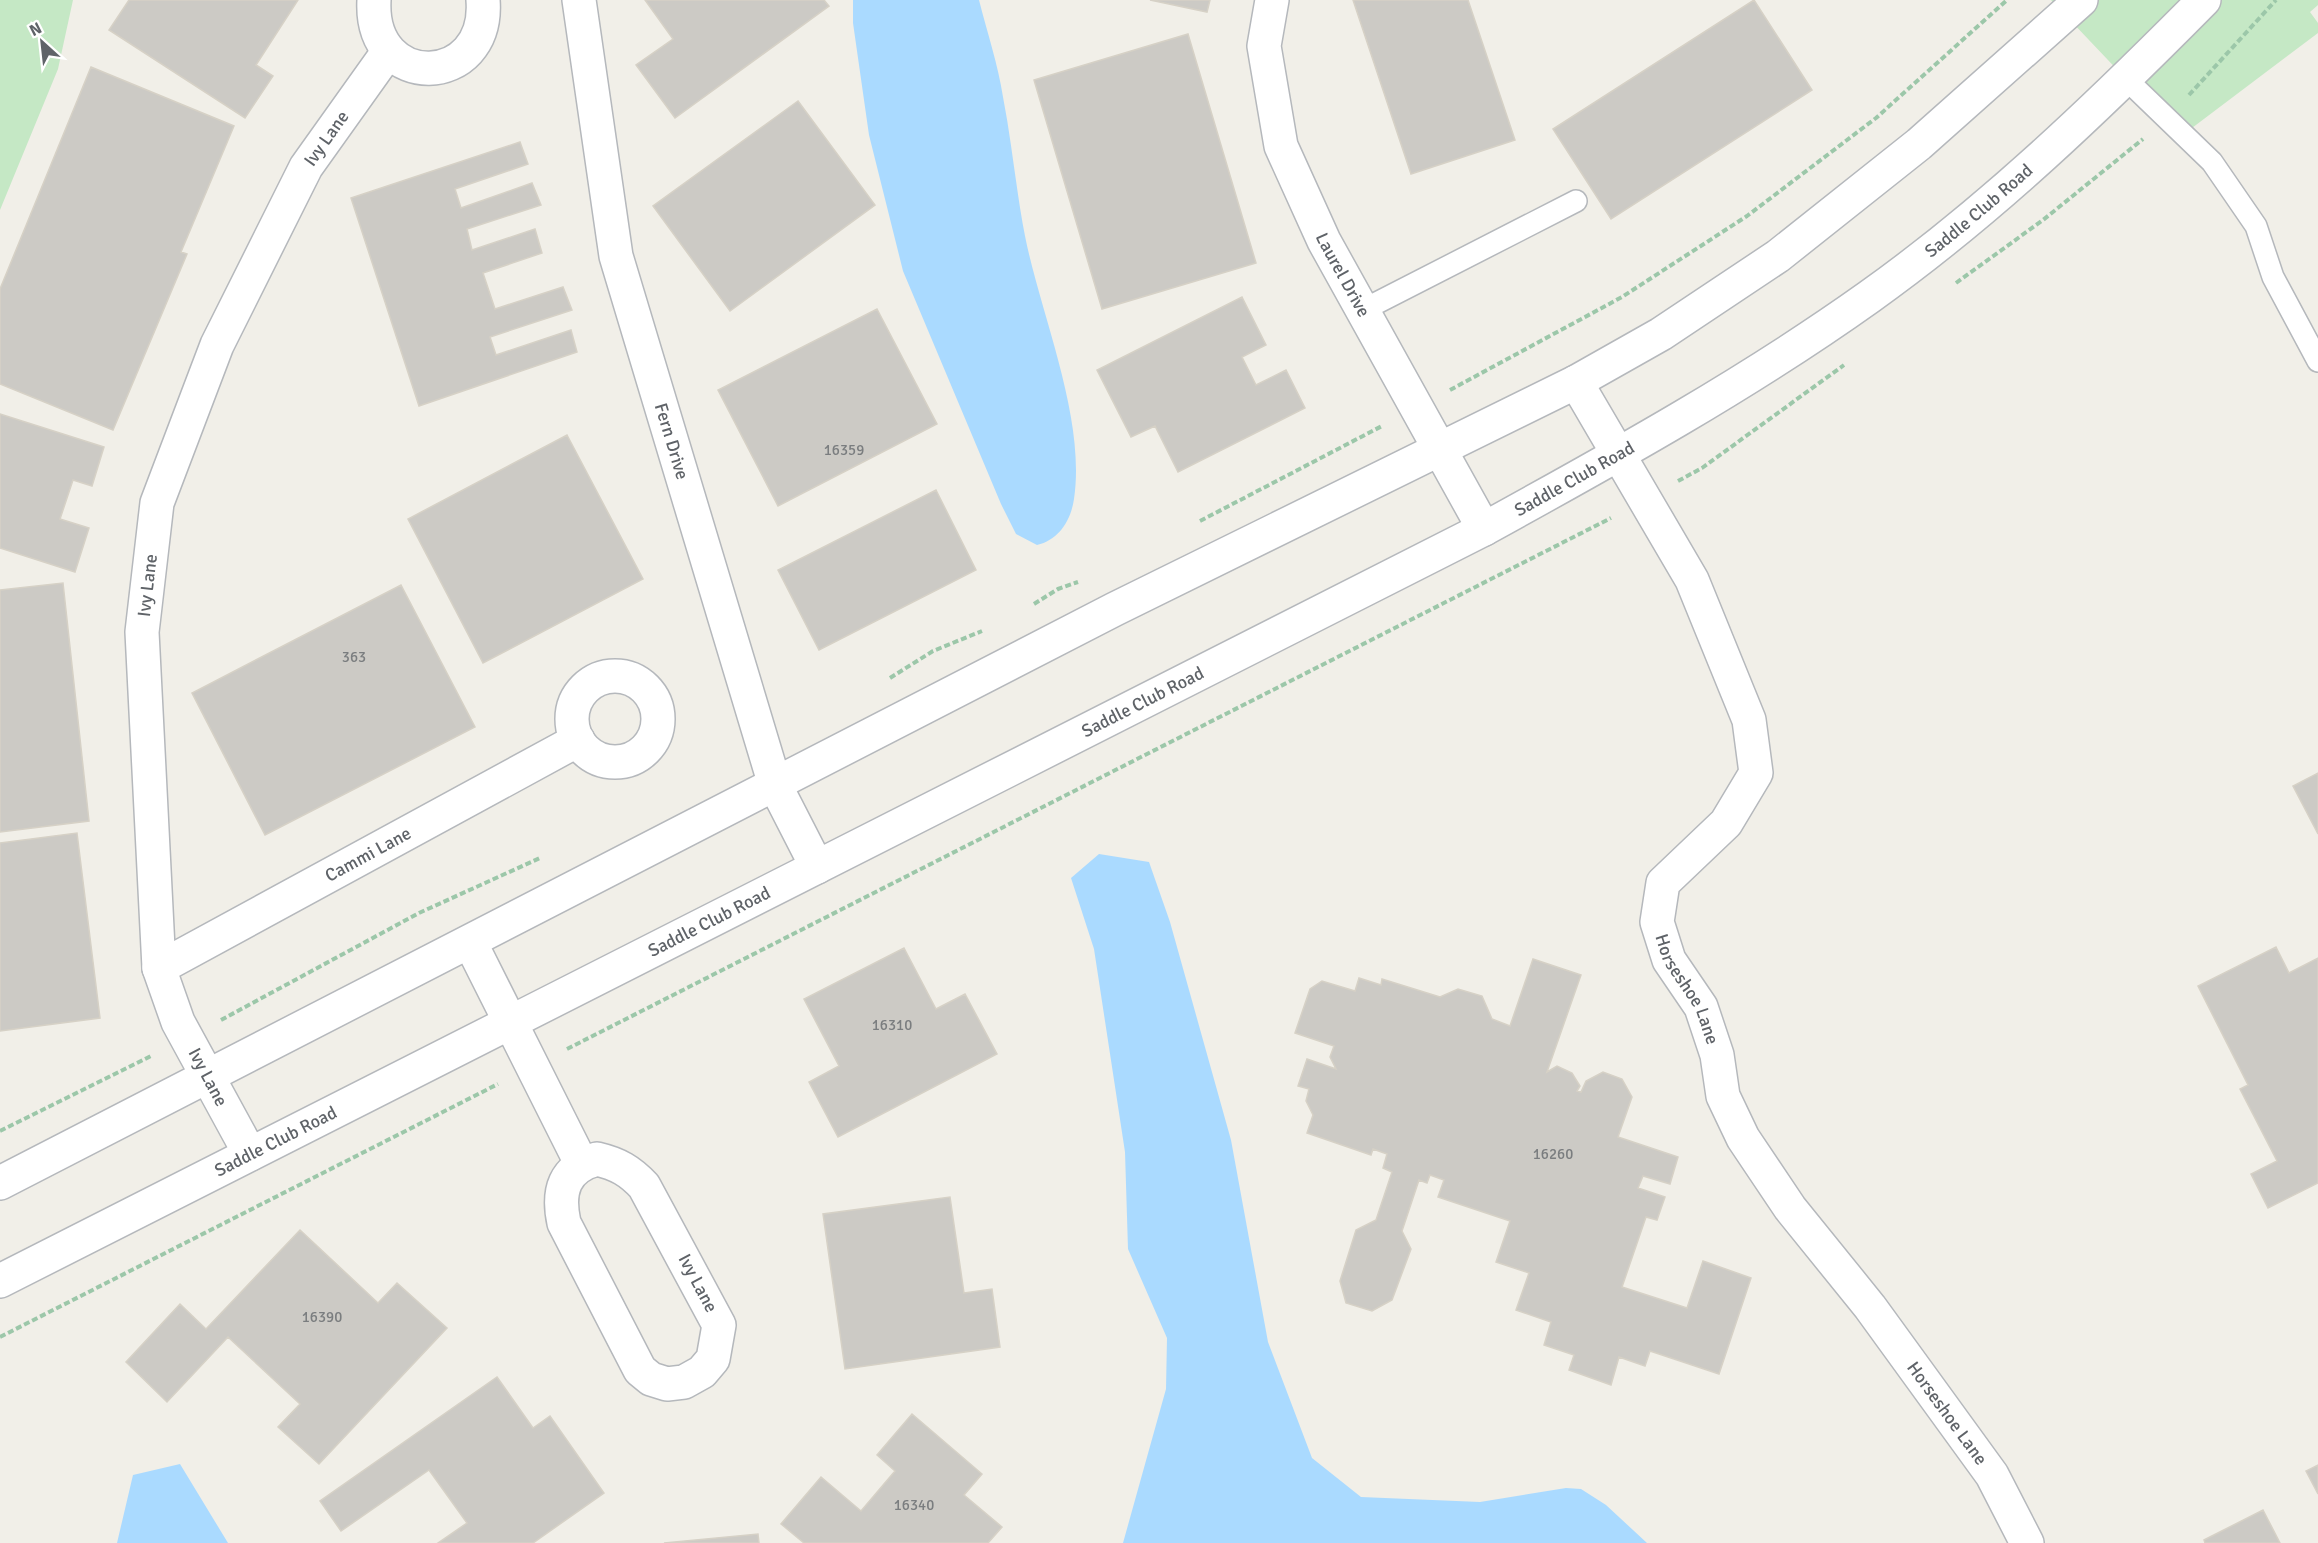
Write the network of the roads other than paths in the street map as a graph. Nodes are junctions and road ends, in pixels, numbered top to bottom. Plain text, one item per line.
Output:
1 (374, 0) edge
2 (483, 0) edge
3 (579, 0) edge
4 (1272, 0) edge
5 (2081, 0) edge
6 (2204, 0) edge
7 (388, 52) junction
8 (2126, 79) junction
9 (1576, 201) dead end
10 (1363, 310) junction
11 (2318, 361) edge
12 (1576, 382) junction
13 (1442, 450) junction
14 (1620, 455) junction
15 (1484, 529) junction
16 (578, 740) dead end
17 (775, 785) junction
18 (817, 867) junction
19 (470, 942) junction
20 (159, 968) junction
21 (509, 1023) junction
22 (209, 1077) junction
23 (250, 1154) junction
24 (581, 1163) junction
25 (0, 1184) edge
26 (0, 1281) edge
27 (2027, 1543) edge

1 - 7 street
2 - 7 street
3 - 17 street, Fern Drive
4 - 10 street, Laurel Drive
5 - 12 street
6 - 8 street, Saddle Club Road
7 - 20 street, Ivy Lane
8 - 11 lane
8 - 14 street, Saddle Club Road
9 - 10 lane
10 - 13 street, Laurel Drive
12 - 13 street
12 - 14 street, Horseshoe Lane
13 - 15 street, Laurel Drive
13 - 17 street
14 - 15 street, Saddle Club Road
14 - 27 street, Horseshoe Lane
15 - 18 street, Saddle Club Road
16 - 20 street, Cammi Lane
17 - 18 street, Fern Drive
17 - 19 street
18 - 21 street, Saddle Club Road
19 - 21 street
19 - 22 street
20 - 22 street, Ivy Lane
21 - 23 street, Saddle Club Road
21 - 24 street
22 - 23 street, Ivy Lane
22 - 25 street
23 - 26 street, Saddle Club Road
24 - 24 street, Ivy Lane

